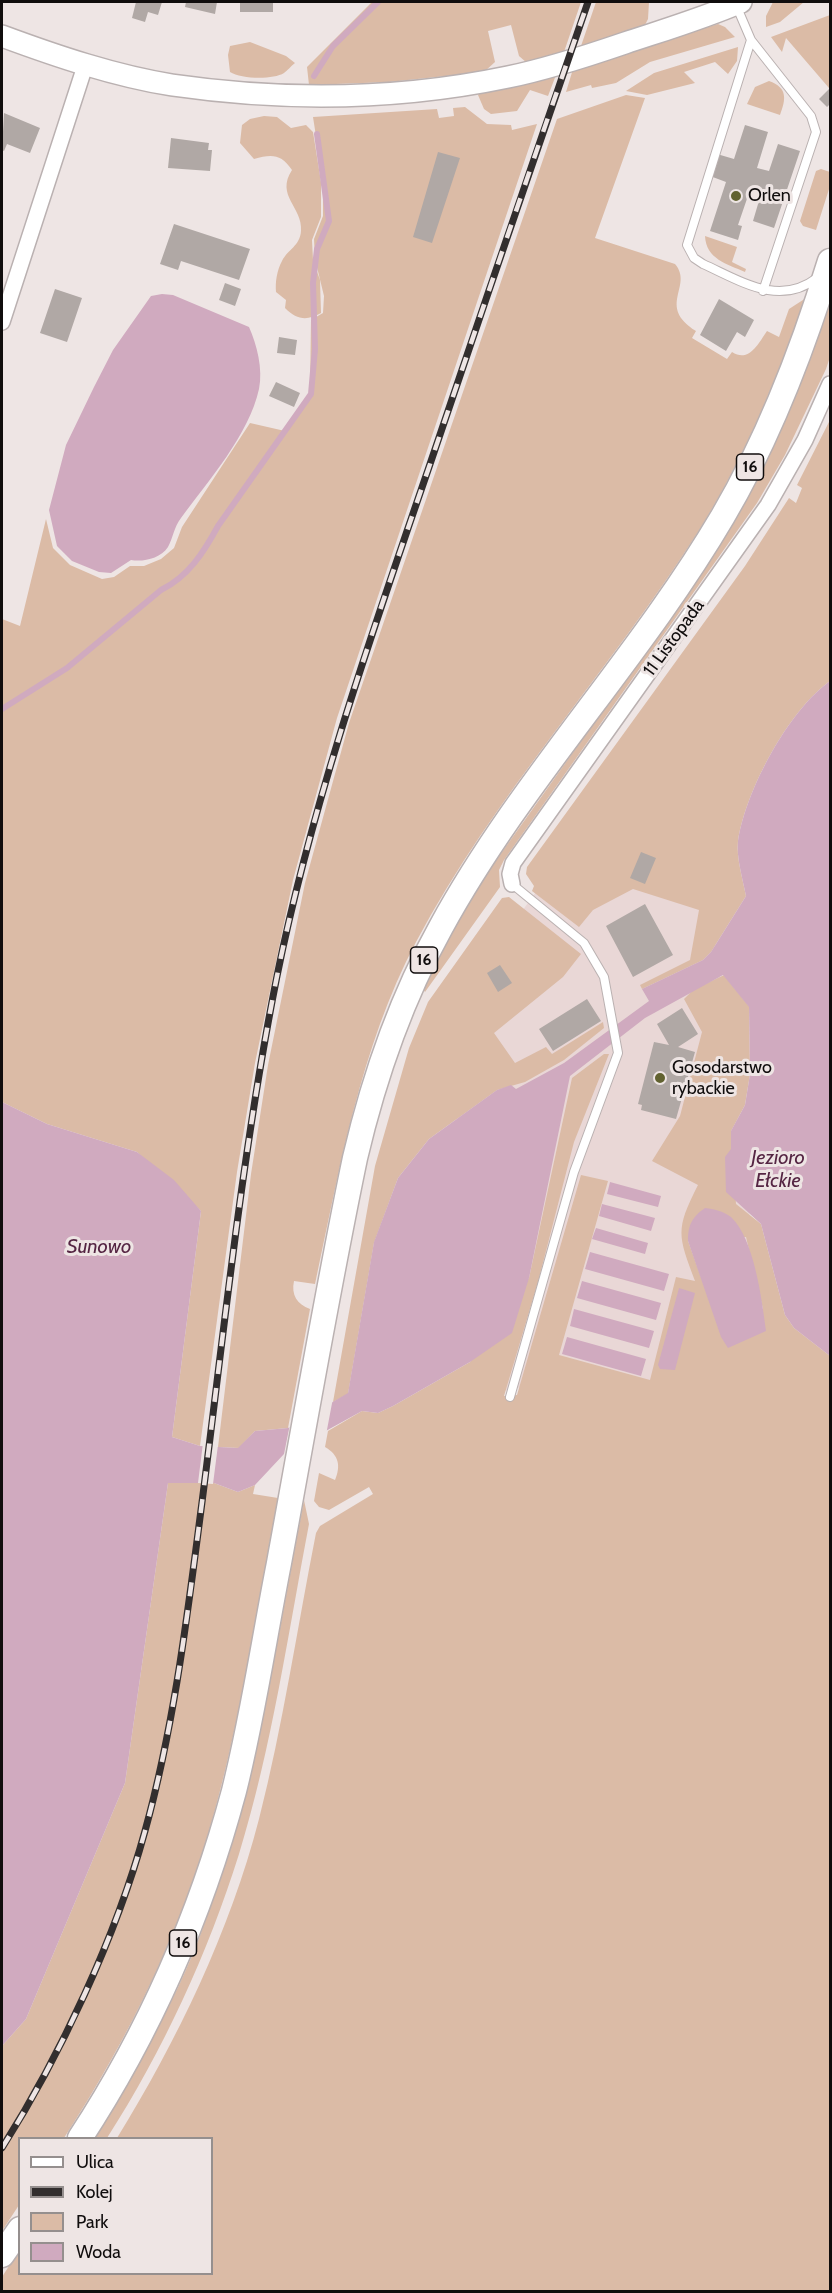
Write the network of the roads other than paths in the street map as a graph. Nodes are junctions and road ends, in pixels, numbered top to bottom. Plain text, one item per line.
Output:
1 (738, 3) edge
2 (2, 36) edge
3 (752, 40) junction
4 (86, 63) junction
5 (829, 265) edge
6 (763, 291) junction
7 (2, 322) edge
8 (831, 384) edge
9 (512, 885) joint
10 (510, 1397) dead end
11 (81, 2137) edge
12 (18, 2232) edge
13 (2, 2255) edge

1 - 3 lane
1 - 4 main road
2 - 4 main road
3 - 6 lane
3 - 6 lane
4 - 7 street
5 - 6 lane
5 - 11 main road, 16
8 - 9 street, 11 Listopada
9 - 10 lane
12 - 13 main road

